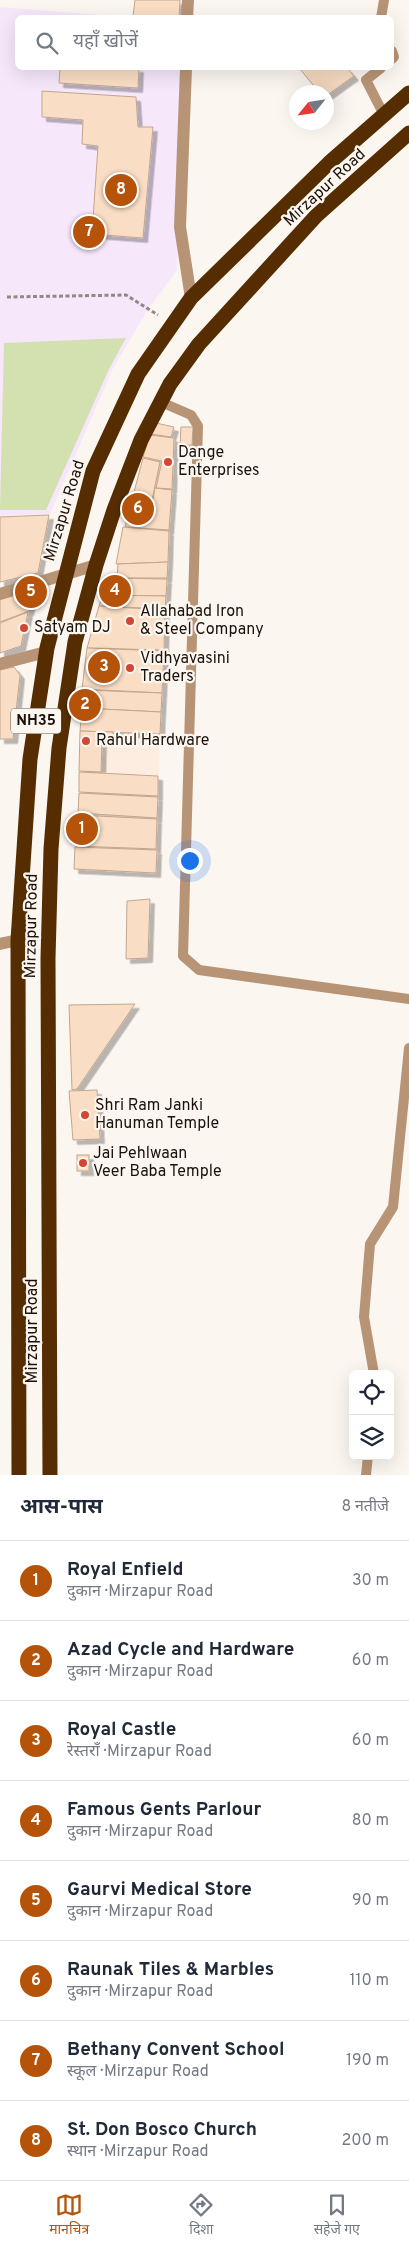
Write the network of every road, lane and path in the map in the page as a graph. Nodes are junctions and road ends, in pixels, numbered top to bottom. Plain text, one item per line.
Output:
1 (188, 0) edge
2 (384, 0) edge
3 (188, 15) edge
4 (381, 15) edge
5 (186, 70) edge
6 (378, 70) edge
7 (409, 93) edge
8 (384, 115) junction
9 (409, 133) edge
10 (7, 296) dead end
11 (191, 298) junction
12 (149, 308) dead end
13 (161, 402) junction
14 (96, 565) junction
15 (65, 574) junction
16 (0, 594) edge
17 (46, 652) junction
18 (0, 664) edge
19 (18, 940) junction
20 (0, 944) edge
21 (409, 999) edge
22 (409, 1048) edge
23 (373, 1370) edge
24 (368, 1460) edge
25 (19, 1475) edge
26 (50, 1475) edge
27 (366, 1475) edge

1 - 3 street
2 - 4 lane
5 - 11 street
6 - 8 lane
7 - 8 highway, Mirzapur Road / NH35
8 - 11 highway, Mirzapur Road / NH35
9 - 13 highway, Mirzapur Road / NH35
10 - 12 path
11 - 15 highway, Mirzapur Road / NH35
13 - 14 highway, Mirzapur Road / NH35
13 - 21 lane
14 - 15 street
14 - 26 highway, Mirzapur Road / NH35
15 - 16 street
15 - 17 highway, Mirzapur Road / NH35
17 - 18 street
17 - 19 highway, Mirzapur Road / NH35
19 - 20 street
19 - 25 highway, Mirzapur Road / NH35
22 - 23 lane
24 - 27 lane

